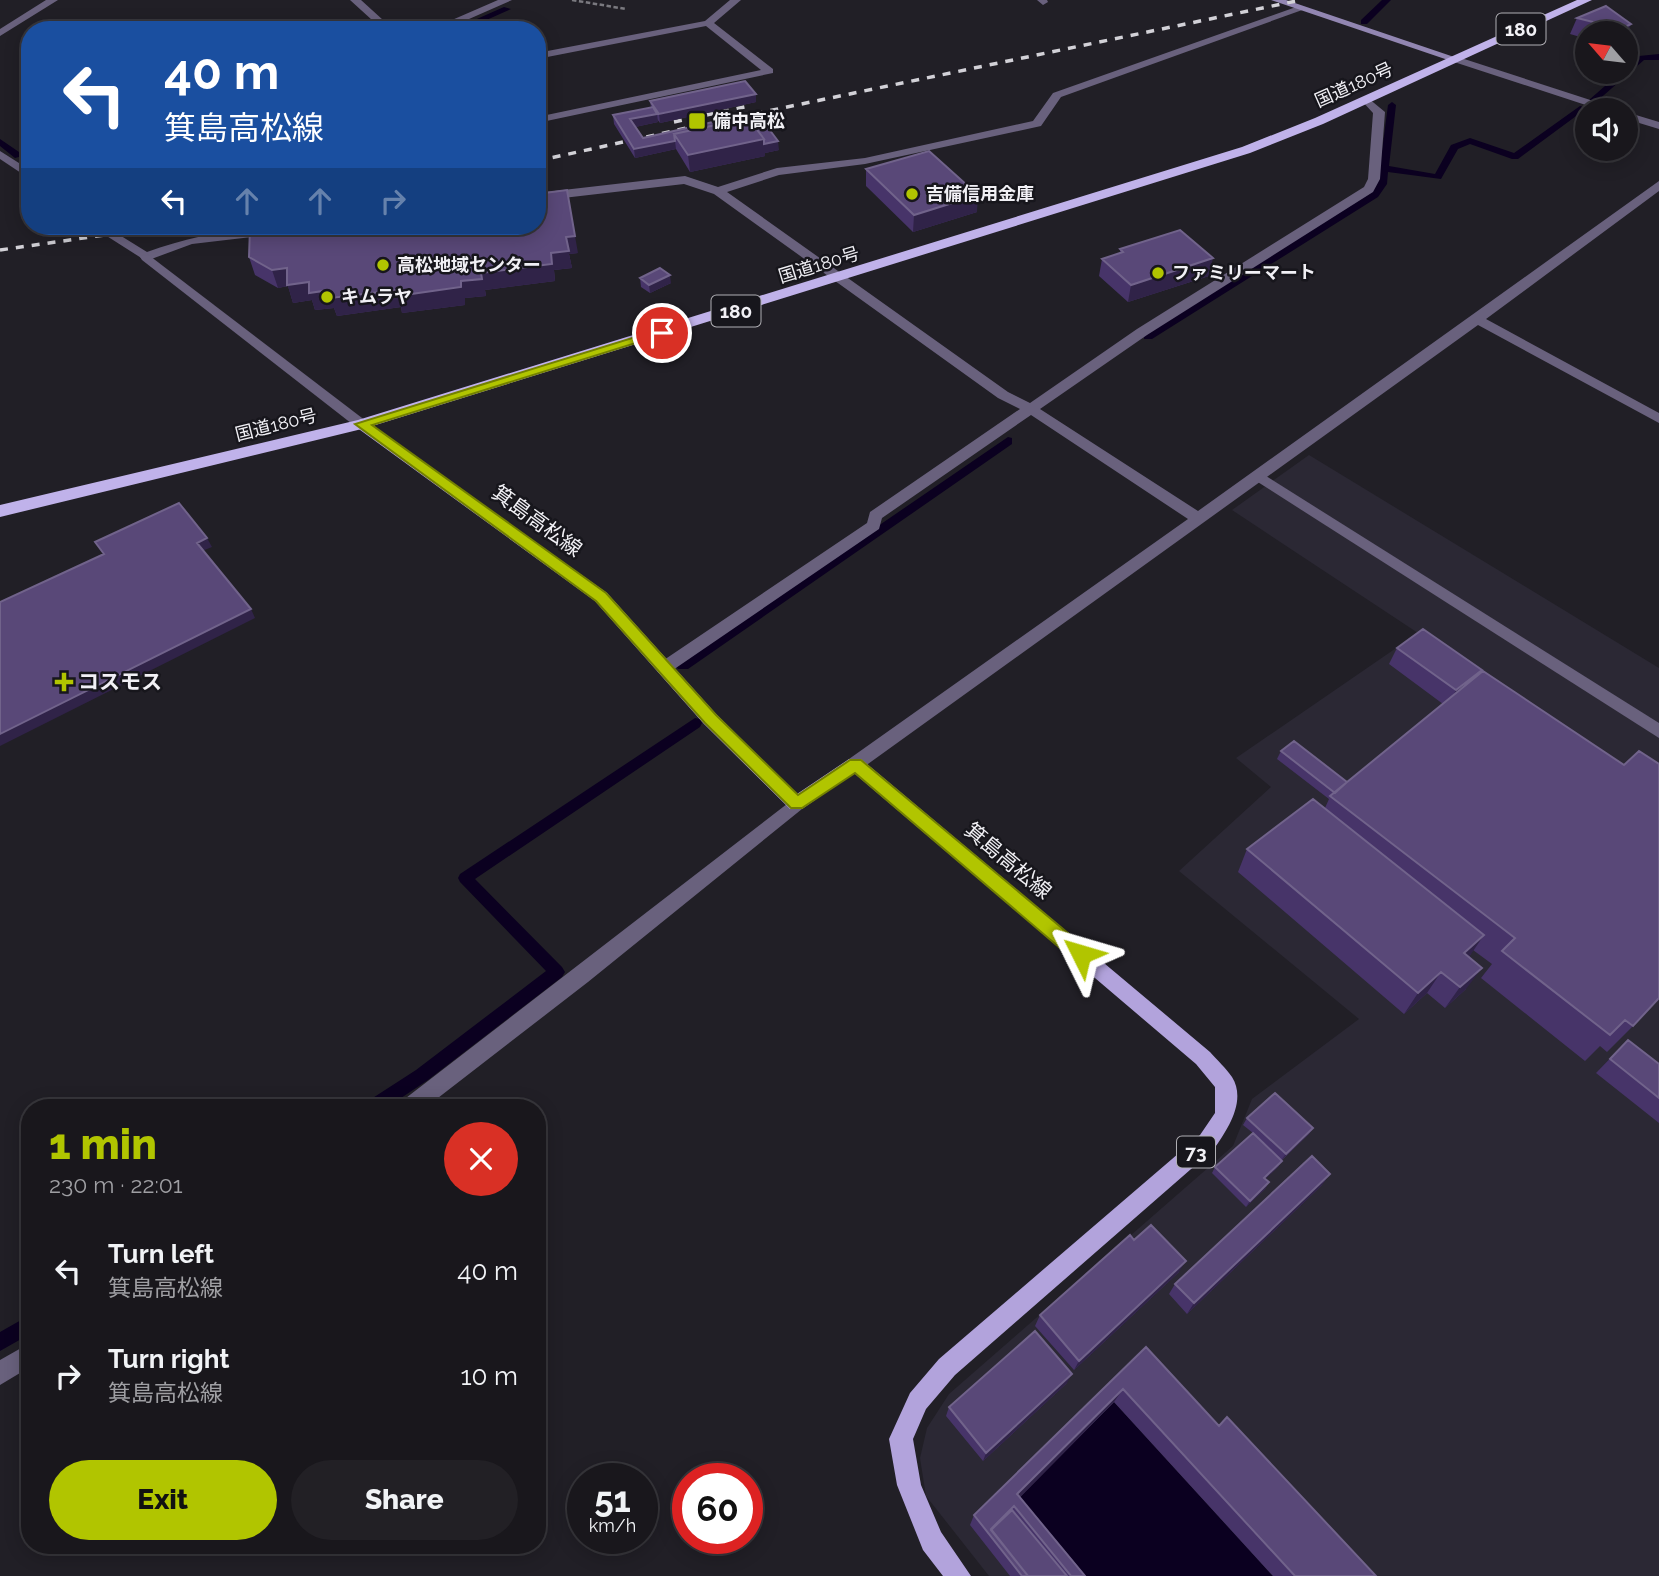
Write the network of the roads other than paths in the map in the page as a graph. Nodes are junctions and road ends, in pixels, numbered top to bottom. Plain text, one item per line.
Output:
1 (53, 0) edge
2 (355, 0) edge
3 (507, 0) edge
4 (736, 0) edge
5 (1276, 0) edge
6 (1586, 0) edge
7 (1300, 9) junction
8 (379, 21) edge
9 (456, 21) edge
10 (708, 23) junction
11 (0, 33) edge
12 (546, 54) edge
13 (1455, 59) junction
14 (1575, 98) edge
15 (1368, 101) junction
16 (546, 118) edge
17 (1638, 119) edge
18 (1659, 126) edge
19 (0, 154) edge
20 (21, 169) edge
21 (1659, 185) edge
22 (718, 191) junction
23 (546, 196) edge
24 (111, 235) edge
25 (238, 235) edge
26 (146, 257) junction
27 (840, 279) junction
28 (1477, 319) junction
29 (1031, 409) junction
30 (1659, 419) edge
31 (361, 424) junction
32 (1258, 476) junction
33 (0, 511) edge
34 (1199, 519) junction
35 (664, 668) junction
36 (1659, 731) edge
37 (855, 764) junction
38 (796, 804) junction
39 (421, 1099) edge
40 (21, 1360) edge
41 (0, 1373) edge
42 (959, 1576) edge

1 - 11 street
2 - 8 street
3 - 9 street
4 - 10 street
5 - 7 main road
6 - 13 highway, 国道180号 / 180
7 - 13 main road
7 - 22 street
10 - 12 street
10 - 16 street
13 - 14 street
13 - 15 highway, 国道180号 / 180
15 - 27 highway, 国道180号 / 180
15 - 29 street
17 - 18 street
19 - 20 street
21 - 28 street
22 - 23 street
22 - 27 street
24 - 26 street
25 - 26 street
26 - 31 street
27 - 29 street
27 - 31 highway, 国道180号 / 180
28 - 30 street
28 - 32 street
29 - 34 street
29 - 35 street
31 - 33 highway, 国道180号 / 180
31 - 35 main road, 箕島高松線
32 - 34 street
32 - 36 street
34 - 37 street
35 - 38 main road, 箕島高松線
37 - 38 main road
37 - 42 main road, 箕島高松線 / 73
38 - 39 street
40 - 41 street

